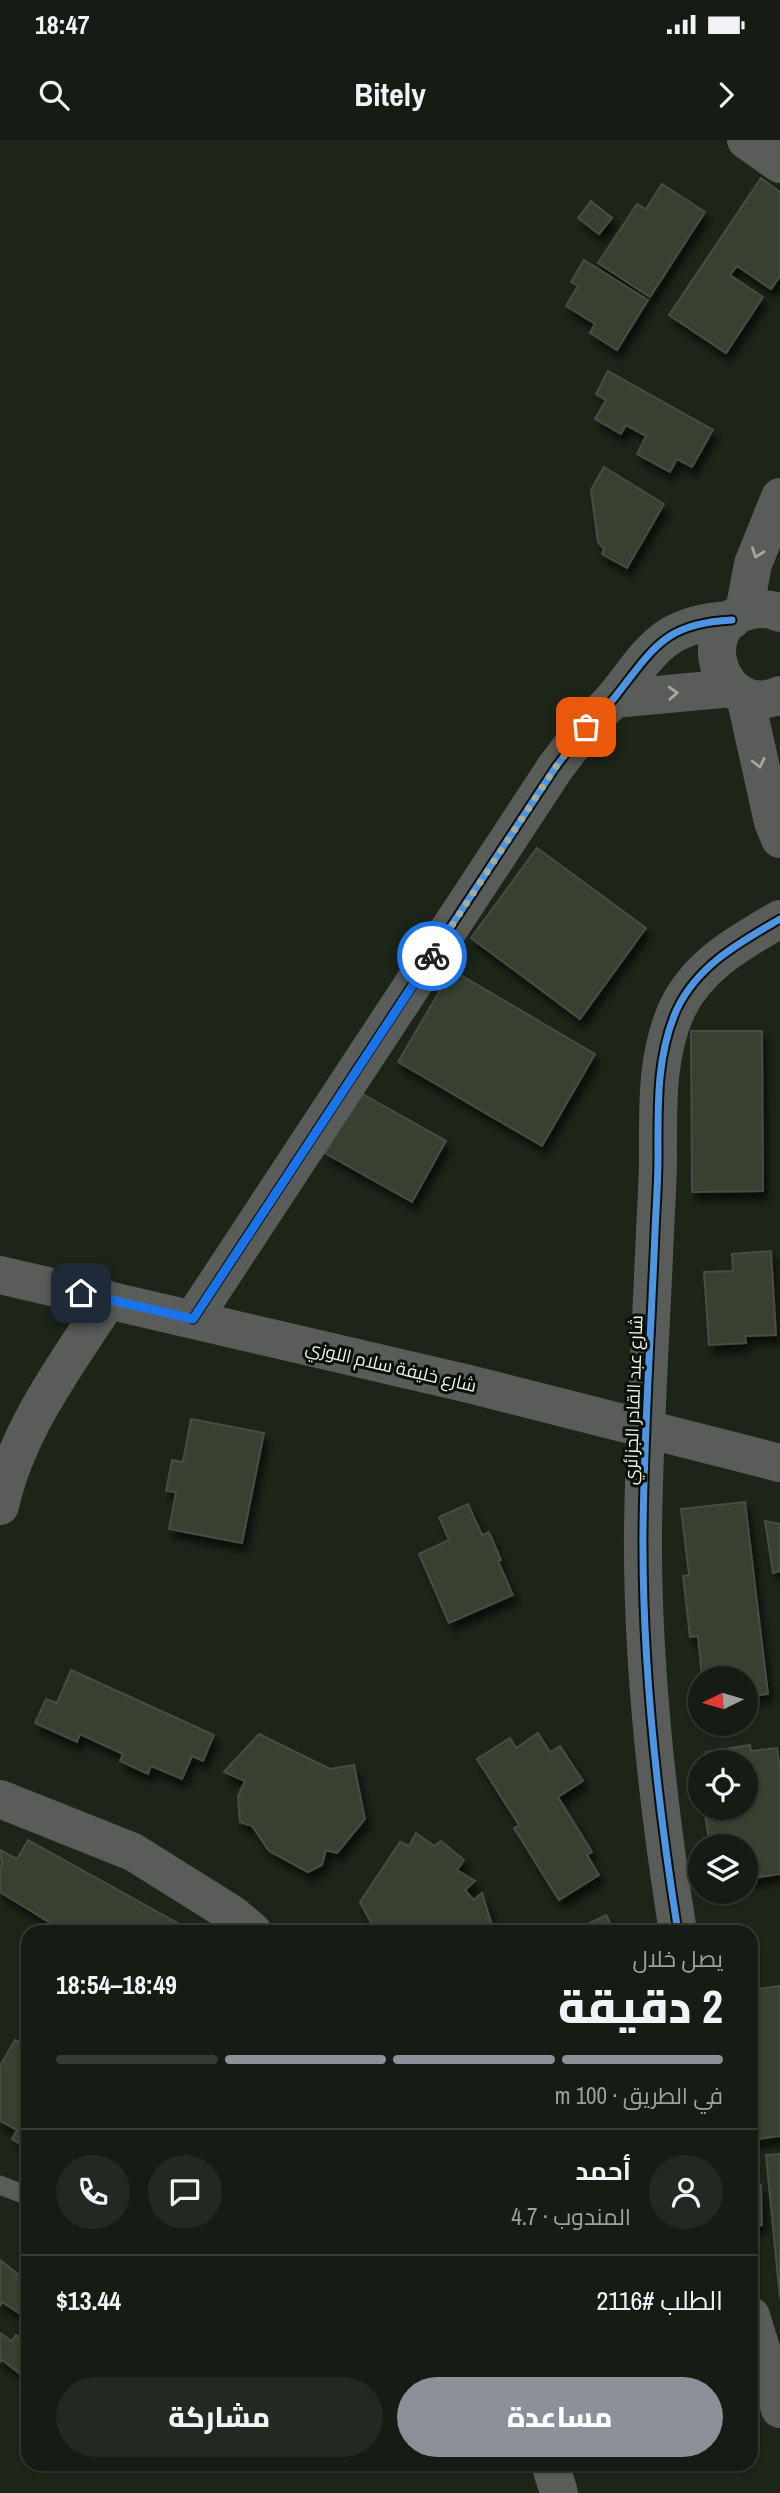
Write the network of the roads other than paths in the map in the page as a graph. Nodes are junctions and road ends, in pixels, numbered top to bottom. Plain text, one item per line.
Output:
1 (746, 140) edge
2 (780, 164) edge
3 (780, 498) edge
4 (752, 615) edge
5 (752, 693) edge
6 (614, 699) junction
7 (780, 839) edge
8 (780, 919) edge
9 (0, 1275) edge
10 (108, 1300) junction
11 (193, 1319) junction
12 (647, 1430) junction
13 (772, 1457) edge
14 (0, 1506) edge
15 (0, 1800) edge
16 (245, 1925) edge
17 (677, 1925) edge
18 (0, 2185) edge
19 (21, 2193) edge
20 (758, 2338) edge
21 (780, 2409) edge
22 (552, 2471) edge
23 (559, 2493) edge

1 - 2 street
3 -> 4 street
4 - 5 street
4 - 6 street
6 -> 5 street
5 -> 7 street
6 - 11 street
8 - 12 street, شارع عبد القادر الجزائري
9 - 10 street, شارع خليفة سلام اللوزي
10 - 11 street, شارع خليفة سلام اللوزي
10 - 14 street
11 - 12 street, شارع خليفة سلام اللوزي
12 - 13 street, شارع خليفة سلام اللوزي
12 - 17 street, شارع عبد القادر الجزائري
15 - 16 street
18 - 19 lane
20 - 21 street
22 - 23 street

